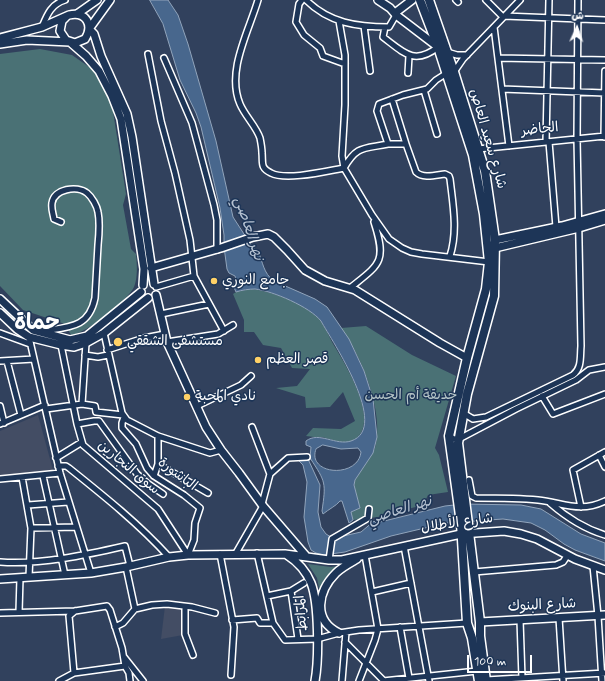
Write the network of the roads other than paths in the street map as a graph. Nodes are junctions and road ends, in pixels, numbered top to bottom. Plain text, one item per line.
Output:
1 (65, 0) edge
2 (97, 0) edge
3 (110, 0) edge
4 (258, 0) edge
5 (302, 0) edge
6 (306, 0) edge
7 (378, 0) edge
8 (412, 0) edge
9 (420, 0) edge
10 (429, 0) edge
11 (486, 0) edge
12 (549, 0) edge
13 (578, 0) edge
14 (518, 1) edge
15 (394, 12) junction
16 (77, 14) junction
17 (66, 17) junction
18 (504, 17) junction
19 (550, 18) junction
20 (578, 19) junction
21 (605, 20) edge
22 (339, 21) junction
23 (364, 26) junction
24 (42, 27) junction
25 (385, 27) junction
26 (494, 27) junction
27 (89, 29) junction
28 (0, 38) edge
29 (70, 42) junction
30 (0, 44) edge
31 (438, 47) junction
32 (447, 52) junction
33 (148, 54) dead end
34 (409, 56) junction
35 (467, 56) junction
36 (164, 58) dead end
37 (498, 58) junction
38 (549, 59) junction
39 (577, 60) junction
40 (605, 60) edge
41 (345, 64) junction
42 (370, 71) dead end
43 (605, 71) edge
44 (408, 73) dead end
45 (451, 73) junction
46 (502, 89) junction
47 (424, 90) junction
48 (548, 91) junction
49 (577, 92) junction
50 (605, 93) edge
51 (392, 99) junction
52 (437, 134) dead end
53 (604, 136) edge
54 (577, 139) junction
55 (548, 142) junction
56 (388, 144) junction
57 (406, 144) junction
58 (509, 146) junction
59 (478, 148) junction
60 (344, 168) junction
61 (605, 214) edge
62 (372, 215) junction
63 (605, 220) edge
64 (61, 222) dead end
65 (579, 224) junction
66 (556, 227) junction
67 (389, 239) junction
68 (380, 244) junction
69 (495, 244) junction
70 (219, 249) junction
71 (450, 256) junction
72 (192, 257) junction
73 (489, 262) junction
74 (151, 268) junction
75 (194, 276) junction
76 (155, 285) junction
77 (142, 288) junction
78 (350, 288) junction
79 (156, 295) junction
80 (148, 298) junction
81 (0, 299) edge
82 (210, 304) junction
83 (0, 313) edge
84 (161, 314) junction
85 (233, 325) dead end
86 (65, 328) junction
87 (224, 331) junction
88 (37, 332) junction
89 (0, 333) edge
90 (104, 333) junction
91 (165, 334) junction
92 (29, 340) junction
93 (62, 342) junction
94 (167, 342) junction
95 (86, 343) junction
96 (107, 352) junction
97 (85, 355) junction
98 (467, 358) junction
99 (34, 359) junction
100 (0, 361) edge
101 (7, 361) junction
102 (477, 363) junction
103 (605, 367) edge
104 (576, 372) junction
105 (251, 376) dead end
106 (579, 378) junction
107 (605, 394) edge
108 (542, 396) junction
109 (82, 404) junction
110 (0, 406) edge
111 (73, 406) junction
112 (197, 406) junction
113 (45, 407) junction
114 (463, 413) junction
115 (21, 415) junction
116 (124, 416) junction
117 (483, 418) junction
118 (2, 423) edge
119 (77, 424) junction
120 (485, 424) junction
121 (252, 427) dead end
122 (158, 436) junction
123 (449, 436) junction
124 (459, 439) junction
125 (82, 442) junction
126 (221, 450) junction
127 (605, 452) edge
128 (599, 455) junction
129 (307, 457) dead end
130 (56, 458) junction
131 (158, 464) junction
132 (58, 466) junction
133 (605, 467) edge
134 (60, 473) junction
135 (270, 474) junction
136 (43, 476) junction
137 (154, 476) junction
138 (22, 477) junction
139 (0, 478) edge
140 (469, 480) dead end
141 (460, 489) junction
142 (208, 493) dead end
143 (163, 494) dead end
144 (605, 501) edge
145 (68, 502) junction
146 (549, 502) junction
147 (49, 504) junction
148 (28, 505) junction
149 (262, 505) junction
150 (581, 508) junction
151 (369, 509) dead end
152 (464, 523) junction
153 (54, 527) junction
154 (76, 527) junction
155 (31, 528) junction
156 (470, 533) junction
157 (461, 534) junction
158 (605, 535) edge
159 (404, 546) junction
160 (256, 553) junction
161 (220, 554) junction
162 (236, 554) junction
163 (285, 554) junction
164 (84, 555) junction
165 (188, 555) junction
166 (306, 556) junction
167 (363, 556) junction
168 (567, 556) junction
169 (169, 557) junction
170 (61, 558) junction
171 (329, 558) junction
172 (0, 562) edge
173 (30, 562) junction
174 (128, 566) junction
175 (592, 566) junction
176 (605, 570) edge
177 (474, 572) junction
178 (91, 573) junction
179 (64, 575) junction
180 (29, 577) junction
181 (20, 578) junction
182 (0, 579) edge
183 (304, 583) dead end
184 (411, 583) junction
185 (291, 591) junction
186 (372, 592) junction
187 (266, 596) junction
188 (185, 606) junction
189 (0, 608) edge
190 (135, 609) junction
191 (75, 611) junction
192 (19, 612) junction
193 (0, 613) edge
194 (215, 613) dead end
195 (602, 615) edge
196 (559, 618) junction
197 (232, 620) junction
198 (520, 620) junction
199 (480, 622) junction
200 (273, 623) junction
201 (467, 623) junction
202 (419, 625) junction
203 (115, 627) junction
204 (400, 627) junction
205 (378, 629) junction
206 (343, 632) junction
207 (298, 639) junction
208 (317, 639) junction
209 (345, 642) junction
210 (193, 655) dead end
211 (124, 656) junction
212 (366, 663) junction
213 (125, 666) junction
214 (477, 671) junction
215 (74, 673) junction
216 (603, 673) edge
217 (231, 675) dead end
218 (409, 678) junction
219 (522, 678) junction
220 (562, 678) edge
221 (429, 679) edge
222 (59, 681) edge
223 (130, 681) edge
224 (144, 681) edge
225 (315, 681) edge
226 (342, 681) edge
227 (359, 681) edge
228 (383, 681) edge
229 (484, 681) edge
230 (602, 681) edge

1 - 24 street
2 - 16 main road
3 - 27 main road
4 - 60 street
5 - 41 street
6 - 22 street
7 - 15 main road
8 - 15 main road
9 - 31 main road
10 - 32 main road, شارع سعيد العاص
11 - 18 street
12 - 19 street
13 - 20 street
14 - 18 street
15 - 25 street
15 - 31 main road
16 - 17 main road
16 - 27 main road
17 - 24 main road
17 - 29 main road
18 - 19 street
18 - 26 street
19 - 20 street
19 - 38 street
20 - 21 street
20 - 39 street
22 - 23 street
22 - 41 street
23 - 25 street
23 - 42 street
24 - 28 main road
25 - 34 street
26 - 35 street
26 - 37 street
27 - 29 main road
27 - 74 main road
29 - 30 main road
29 - 77 main road
31 - 34 street
31 - 45 main road
32 - 35 street
32 - 45 main road, شارع سعيد العاص
33 - 72 street
34 - 44 street
35 - 45 street
36 - 70 street
37 - 38 street
37 - 46 street
38 - 39 street
38 - 48 street
39 - 40 street
39 - 49 street
41 - 60 street
43 - 50 street
45 - 47 street
45 - 59 main road, شارع سعيد العاص
45 - 73 main road
46 - 48 street
46 - 58 street
47 - 51 street
47 - 52 street
48 - 49 street
48 - 55 street
49 - 50 street
49 - 54 street
50 - 53 street
51 - 56 street
51 - 57 street
53 - 54 street, الحاضر
54 - 55 street, الحاضر
54 - 65 street
55 - 58 street, الحاضر
55 - 66 street
56 - 57 street
56 - 60 street
57 - 71 street
58 - 59 street, الحاضر
59 - 69 main road, شارع سعيد العاص
60 - 62 street
61 - 65 main road
62 - 67 street
62 - 68 street
63 - 65 main road
64 - 86 street
65 - 66 main road
65 - 69 main road
65 - 104 street
66 - 69 main road
67 - 68 street
67 - 71 street
68 - 78 street
69 - 102 main road, شارع سعيد العاص
70 - 72 main road
70 - 78 main road
71 - 73 street
72 - 74 main road
72 - 75 street
73 - 98 main road
74 - 76 main road
75 - 76 street
75 - 82 street
76 - 77 main road
76 - 79 main road
77 - 80 main road
77 - 93 main road
78 - 98 main road
79 - 80 main road
79 - 84 main road
80 - 90 main road
81 - 88 main road
82 - 84 street
82 - 87 street
83 - 92 main road
84 - 91 main road
85 - 87 street
86 - 88 street
86 - 93 street, سوق النجارين
87 - 94 street
88 - 93 main road
89 - 92 street
90 - 95 main road
90 - 96 street, الباشورة
91 - 94 main road
91 - 96 street
92 - 93 main road
92 - 99 street
93 - 95 main road
93 - 111 street, سوق النجارين
94 - 112 main road
95 - 97 street
96 - 97 street
96 - 116 street, الباشورة
97 - 109 street
98 - 102 main road
98 - 123 main road
99 - 101 street
99 - 113 street
100 - 101 street
101 - 115 street
102 - 114 main road, شارع سعيد العاص
103 - 106 street
104 - 106 street
104 - 117 street
105 - 112 street
106 - 108 street
107 - 108 street
108 - 120 street
109 - 111 street
109 - 116 street
110 - 118 street
111 - 113 street
111 - 119 street, سوق النجارين
112 - 126 main road
113 - 115 street
113 - 130 street
114 - 117 street
114 - 124 main road, شارع سعيد العاص
115 - 118 street
116 - 122 street
116 - 137 street, الباشورة
117 - 120 street
119 - 125 street, سوق النجارين
119 - 143 street
120 - 124 street
121 - 135 street
122 - 126 street
122 - 131 street
123 - 124 street
123 - 141 main road
124 - 141 main road, شارع سعيد العاص
125 - 130 street
125 - 165 street, سوق النجارين
126 - 149 main road
127 - 128 street
128 - 133 street
128 - 150 street
129 - 135 street
130 - 132 street
131 - 137 street
131 - 142 street
132 - 134 street
132 - 169 street
134 - 136 street
134 - 145 street
135 - 149 street
136 - 138 street
136 - 147 street
137 - 165 street, الباشورة
138 - 139 street
138 - 148 street
140 - 146 street
141 - 152 main road
144 - 150 street
145 - 147 street
145 - 154 street
146 - 150 street
146 - 158 street
147 - 148 street
147 - 153 street
148 - 155 street
149 - 162 street
149 - 166 main road
151 - 171 street
152 - 156 main road
152 - 157 main road
153 - 154 street
153 - 155 street
153 - 170 street
154 - 164 street
155 - 173 street
156 - 157 main road, شارع الأطلال
156 - 168 main road, شارع الأطلال
156 - 177 main road
157 - 159 main road, شارع الأطلال
157 - 201 main road
159 - 167 main road, شارع الأطلال
159 - 184 street
160 - 162 main road, شارع الأطلال
160 - 163 main road, شارع الأطلال
160 - 187 street
161 - 162 main road, شارع الأطلال
161 - 165 main road, شارع الأطلال
161 - 197 street
163 - 166 main road, شارع الأطلال
163 - 208 main road, المرابط
164 - 170 street
164 - 174 street
164 - 178 street
165 - 169 main road, شارع الأطلال
166 - 171 main road, شارع الأطلال
167 - 171 main road, شارع الأطلال
167 - 186 street
167 - 206 main road
168 - 175 main road, شارع الأطلال
168 - 177 street
169 - 174 main road, شارع الأطلال
170 - 173 street
170 - 179 street
172 - 173 street
173 - 180 street
174 - 178 main road, شارع الأطلال
174 - 190 street
175 - 176 main road, شارع الأطلال
175 - 195 street
177 - 199 main road
178 - 179 main road, شارع الأطلال
179 - 180 main road, شارع الأطلال
180 - 181 main road, شارع الأطلال
181 - 182 main road, شارع الأطلال
181 - 192 street
183 - 185 street
184 - 186 street
184 - 202 street
185 - 187 street
185 - 207 street
186 - 205 street
187 - 200 street
188 - 190 street
188 - 194 street
188 - 210 street
189 - 193 street
190 - 203 street
191 - 192 street
191 - 203 street
191 - 215 street
192 - 193 street
195 - 196 main road, شارع البنوك
195 - 216 street
196 - 198 main road, شارع البنوك
196 - 220 street
197 - 200 street
197 - 217 street
198 - 199 main road, شارع البنوك
198 - 219 street
199 - 201 main road
199 - 229 main road
200 - 207 street
201 - 202 street
201 - 214 main road
202 - 204 street
202 - 221 street
203 - 211 street
204 - 205 street
204 - 218 street
205 - 206 street
205 - 212 street
206 - 208 street
206 - 209 street
207 - 208 street
208 - 225 main road, المرابط
209 - 212 street
209 - 226 street
211 - 213 street
211 - 224 street
212 - 227 street
212 - 228 street
213 - 215 street
213 - 223 street
214 - 221 street
214 - 229 main road
215 - 222 street
216 - 220 street
216 - 230 street
218 - 221 street
218 - 228 street
219 - 220 street
219 - 229 street

